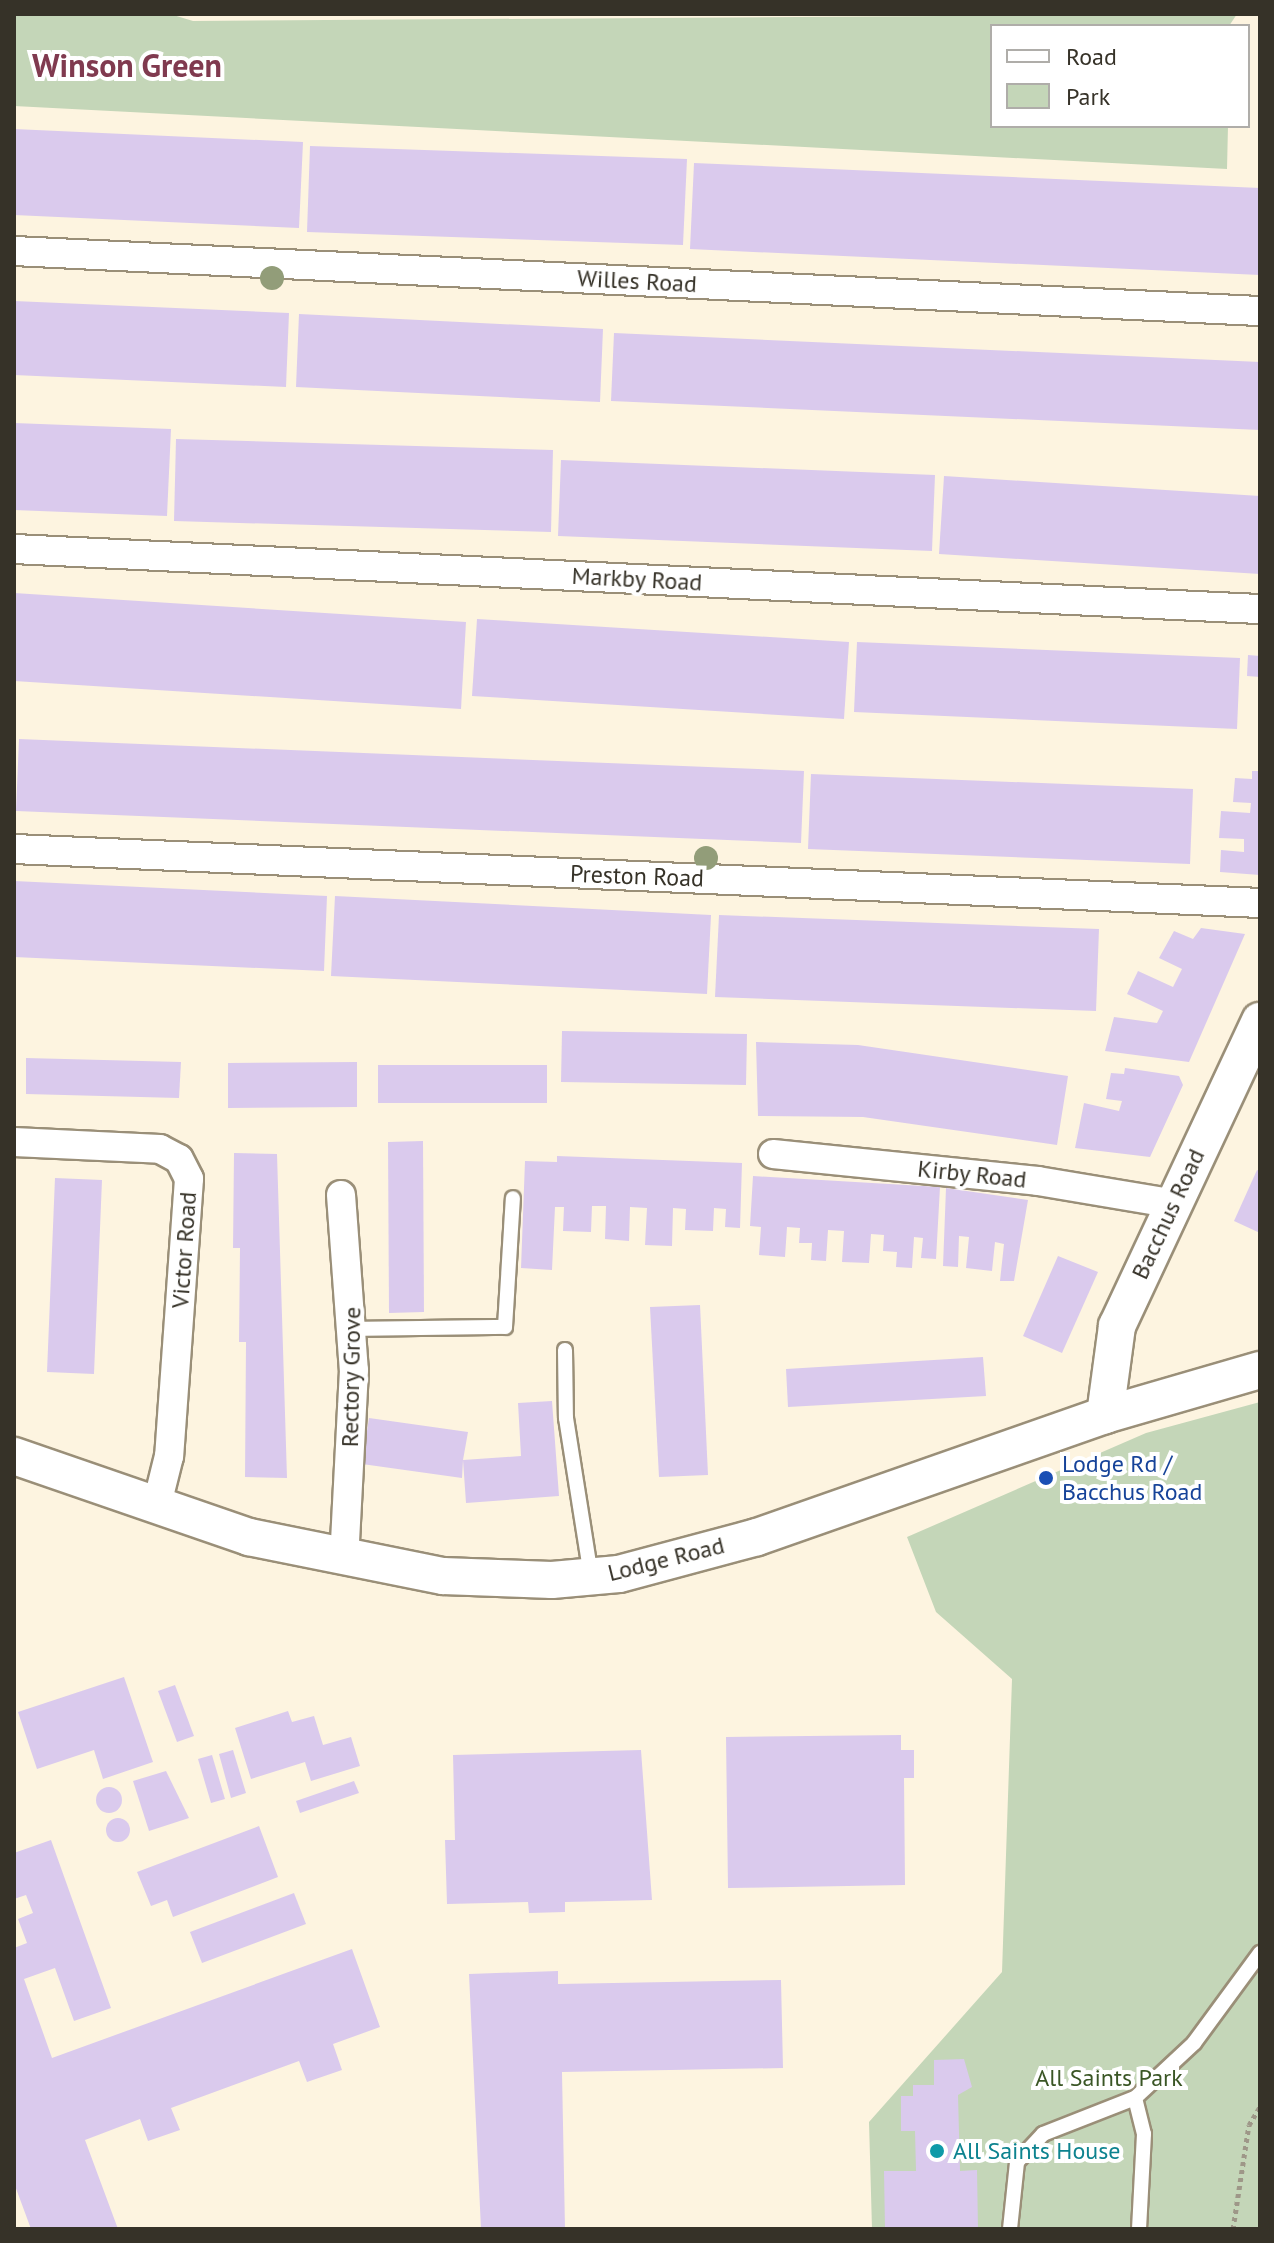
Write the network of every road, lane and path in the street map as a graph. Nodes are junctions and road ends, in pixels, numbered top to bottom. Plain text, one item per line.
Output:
1 (14, 251) edge
2 (1260, 311) edge
3 (14, 549) edge
4 (1260, 609) edge
5 (14, 849) edge
6 (1260, 903) edge
7 (1258, 1031) edge
8 (14, 1142) edge
9 (773, 1154) dead end
10 (341, 1195) dead end
11 (513, 1198) dead end
12 (1170, 1203) junction
13 (354, 1329) junction
14 (565, 1350) dead end
15 (1260, 1370) edge
16 (1105, 1415) junction
17 (14, 1456) edge
18 (156, 1508) junction
19 (344, 1559) junction
20 (591, 1577) junction
21 (1260, 1953) edge
22 (1135, 2098) junction
23 (1260, 2107) edge
24 (1010, 2229) edge
25 (1139, 2229) edge
26 (1233, 2229) edge

1 - 2 street, Willes Road
3 - 4 street, Markby Road
5 - 6 street, Preston Road
7 - 12 street, Bacchus Road
8 - 18 street, Victor Road
9 - 12 street, Kirby Road
10 - 13 street, Rectory Grove
11 - 13 lane
12 - 16 street, Bacchus Road
13 - 19 street, Rectory Grove
14 - 20 lane
15 - 16 street, Lodge Road
16 - 20 street, Lodge Road
17 - 18 street, Lodge Road
18 - 19 street, Lodge Road
19 - 20 street, Lodge Road
21 - 22 lane
22 - 24 lane
22 - 25 lane
23 - 26 path

